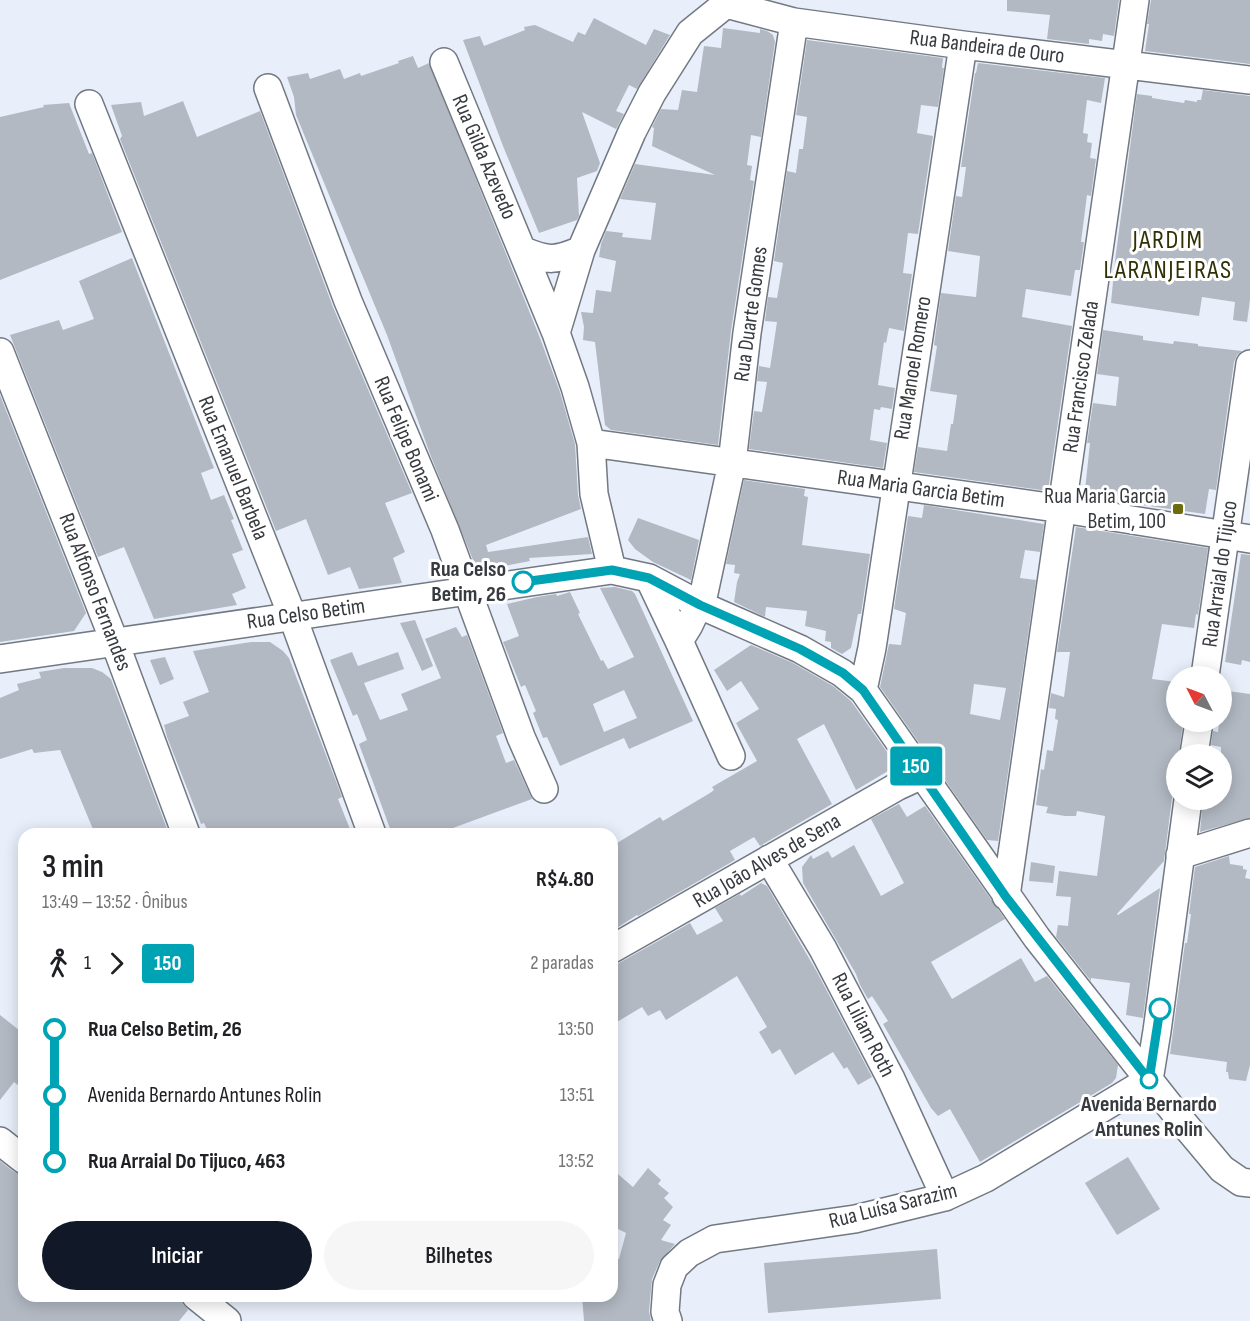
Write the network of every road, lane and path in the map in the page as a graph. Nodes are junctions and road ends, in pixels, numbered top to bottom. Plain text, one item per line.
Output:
1 (1135, 0) edge
2 (727, 2) edge
3 (794, 22) junction
4 (963, 45) junction
5 (444, 62) dead end
6 (1125, 64) junction
7 (1250, 80) edge
8 (268, 88) dead end
9 (89, 104) dead end
10 (581, 250) junction
11 (524, 251) junction
12 (556, 333) junction
13 (0, 352) edge
14 (1250, 364) edge
15 (591, 442) junction
16 (732, 463) junction
17 (895, 486) junction
18 (1062, 509) junction
19 (1237, 537) edge
20 (612, 570) junction
21 (649, 578) junction
22 (467, 591) junction
23 (700, 605) junction
24 (292, 615) junction
25 (678, 640) junction
26 (115, 643) junction
27 (0, 659) edge
28 (1207, 666) edge
29 (863, 690) junction
30 (731, 756) dead end
31 (922, 775) junction
32 (544, 789) dead end
33 (1187, 810) edge
34 (184, 828) edge
35 (370, 828) edge
36 (1250, 833) edge
37 (1180, 855) junction
38 (769, 860) junction
39 (1006, 897) junction
40 (618, 946) edge
41 (1149, 1080) junction
42 (0, 1141) edge
43 (18, 1155) edge
44 (1250, 1183) edge
45 (945, 1197) junction
46 (203, 1302) edge
47 (227, 1321) edge
48 (668, 1321) edge

1 - 6 street, Rua Francisco Zelada
2 - 3 street, Rua Bandeira de Ouro
2 - 10 street
3 - 4 street, Rua Bandeira de Ouro
3 - 16 street, Rua Duarte Gomes
4 - 6 street, Rua Bandeira de Ouro
4 - 17 street, Rua Manoel Romero
5 - 11 street, Rua Gilda Azevedo
6 - 7 street, Rua Bandeira de Ouro
6 - 18 street, Rua Francisco Zelada
8 - 22 street, Rua Felipe Bonami
9 - 24 street, Rua Emanuel Barbela
10 - 11 street
10 - 12 street
11 - 12 street, Rua Gilda Azevedo
12 - 15 street, Rua Gilda Azevedo
13 - 26 street, Rua Alfonso Fernandes
14 - 19 street, Rua Arraial do Tijuco
15 - 16 street, Rua Maria Garcia Betim
15 - 20 street, Rua Gilda Azevedo
16 - 17 street, Rua Maria Garcia Betim
16 - 23 street, Rua Duarte Gomes
17 - 18 street, Rua Maria Garcia Betim
17 - 29 street, Rua Manoel Romero
18 - 19 street, Rua Maria Garcia Betim
18 - 39 street, Rua Francisco Zelada
19 - 28 street, Rua Arraial do Tijuco
20 - 21 street
20 - 22 street, Rua Celso Betim
21 - 23 street
21 - 25 street
22 - 24 street, Rua Celso Betim
22 - 32 street, Rua Felipe Bonami
23 - 25 street, Rua Duarte Gomes
23 - 29 street
24 - 26 street, Rua Celso Betim
24 - 35 street, Rua Emanuel Barbela
25 - 30 street
26 - 27 street, Rua Celso Betim
26 - 34 street, Rua Alfonso Fernandes
29 - 31 street
31 - 38 street, Rua João Alves de Sena
31 - 39 street
33 - 37 street
36 - 37 street
37 - 41 street
38 - 40 street, Rua João Alves de Sena
38 - 45 street, Rua Liliam Roth
39 - 41 street
41 - 44 street
41 - 45 street, Rua Luísa Sarazim
42 - 43 street
45 - 48 street, Rua Luísa Sarazim
46 - 47 street

